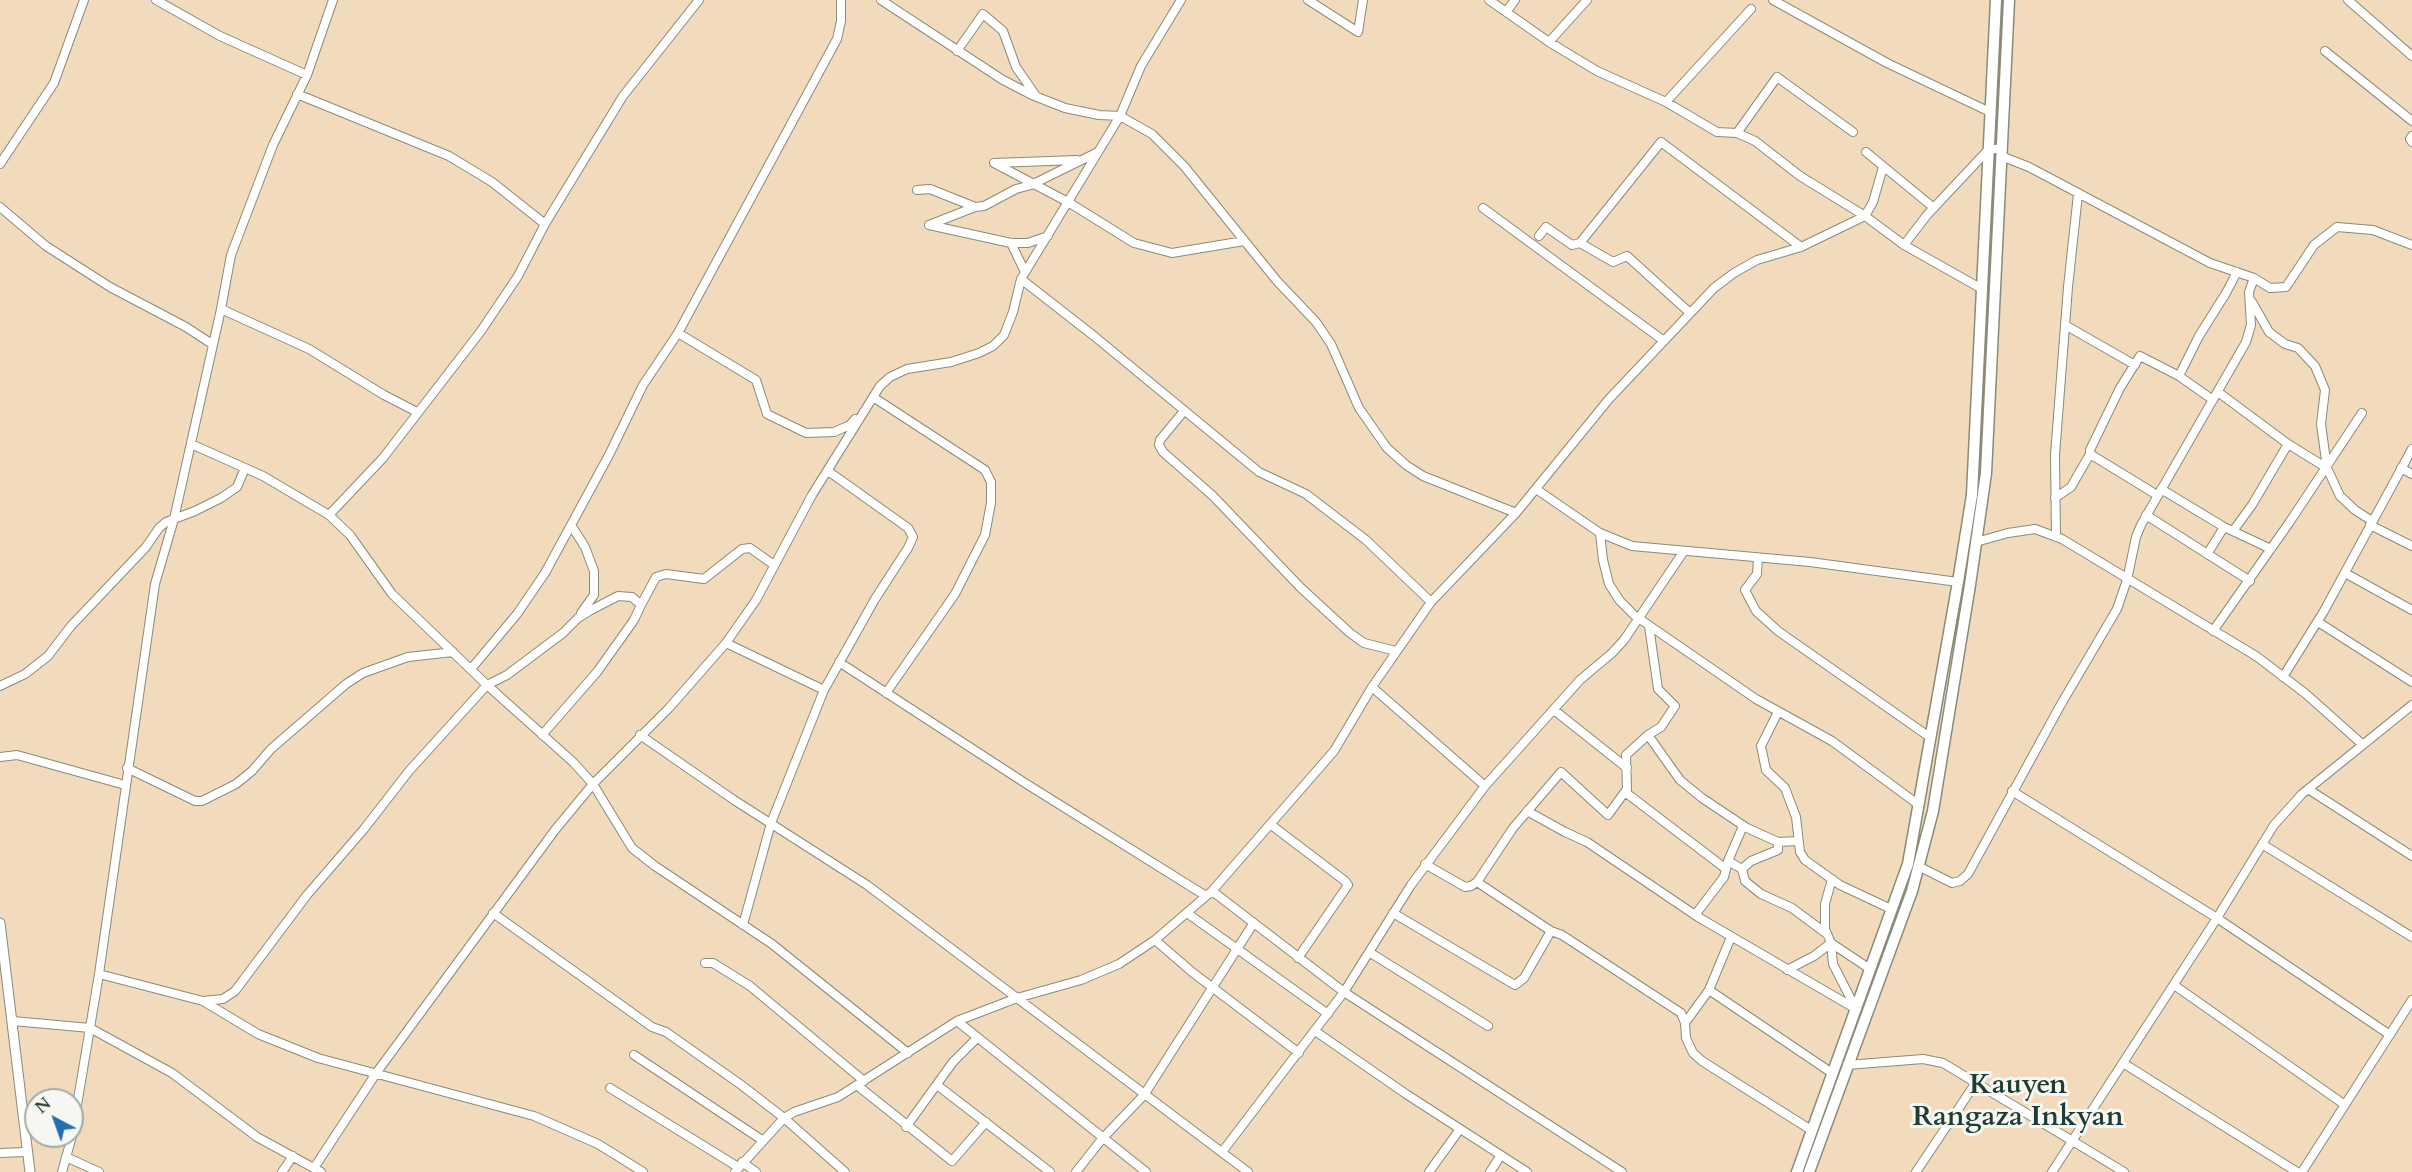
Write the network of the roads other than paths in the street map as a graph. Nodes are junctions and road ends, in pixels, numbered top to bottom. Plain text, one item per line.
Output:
1 (84, 0) edge
2 (156, 0) edge
3 (333, 0) edge
4 (699, 0) edge
5 (841, 0) edge
6 (881, 0) edge
7 (1181, 0) edge
8 (1308, 0) edge
9 (1363, 0) edge
10 (1489, 0) edge
11 (1515, 0) edge
12 (1587, 0) edge
13 (1773, 0) edge
14 (1996, 0) edge
15 (2009, 0) edge
16 (2348, 0) edge
17 (1751, 9) dead end
18 (1506, 12) junction
19 (1549, 42) junction
20 (957, 51) junction
21 (2325, 51) dead end
22 (2412, 56) edge
23 (307, 75) junction
24 (297, 94) junction
25 (1036, 97) junction
26 (1666, 102) junction
27 (1990, 112) junction
28 (1120, 116) junction
29 (2412, 121) edge
30 (1853, 132) dead end
31 (1737, 133) junction
32 (2412, 136) edge
33 (2412, 142) edge
34 (1988, 150) junction
35 (1098, 152) junction
36 (1866, 152) dead end
37 (2002, 152) junction
38 (1077, 160) junction
39 (0, 164) edge
40 (1883, 166) junction
41 (1034, 183) junction
42 (917, 190) dead end
43 (2078, 194) junction
44 (1068, 202) junction
45 (0, 207) edge
46 (975, 207) junction
47 (1483, 208) dead end
48 (1934, 208) junction
49 (1865, 216) junction
50 (544, 224) junction
51 (1047, 236) junction
52 (1539, 236) dead end
53 (1244, 242) junction
54 (1011, 243) junction
55 (1580, 243) junction
56 (1904, 245) junction
57 (2412, 245) edge
58 (1801, 247) junction
59 (2237, 272) junction
60 (1023, 275) junction
61 (2254, 278) junction
62 (1982, 289) junction
63 (2250, 298) junction
64 (221, 309) junction
65 (1690, 313) junction
66 (2065, 325) junction
67 (678, 333) junction
68 (1664, 340) junction
69 (212, 344) junction
70 (2135, 365) junction
71 (2179, 376) junction
72 (2215, 396) junction
73 (873, 397) junction
74 (1184, 411) junction
75 (417, 412) junction
76 (2362, 413) dead end
77 (191, 444) junction
78 (2288, 444) junction
79 (2412, 449) edge
80 (2090, 454) junction
81 (245, 468) junction
82 (2326, 468) junction
83 (2401, 468) junction
84 (828, 471) junction
85 (2412, 474) edge
86 (1536, 489) junction
87 (2159, 492) junction
88 (2055, 498) junction
89 (1516, 513) junction
90 (329, 515) junction
91 (2146, 515) junction
92 (174, 519) junction
93 (2371, 523) junction
94 (571, 525) junction
95 (2224, 527) junction
96 (2233, 531) junction
97 (1600, 533) junction
98 (2056, 537) junction
99 (1976, 542) junction
100 (2412, 546) edge
101 (2271, 549) junction
102 (1684, 551) junction
103 (2208, 553) junction
104 (1758, 558) junction
105 (774, 565) junction
106 (2345, 573) junction
107 (2127, 580) junction
108 (2250, 580) junction
109 (1958, 582) junction
110 (1431, 602) junction
111 (641, 605) junction
112 (2412, 610) edge
113 (578, 618) junction
114 (1638, 618) junction
115 (2318, 622) junction
116 (1649, 626) junction
117 (2213, 631) junction
118 (726, 643) junction
119 (1396, 651) junction
120 (453, 652) junction
121 (839, 662) junction
122 (471, 669) junction
123 (2283, 677) junction
124 (2412, 682) edge
125 (487, 685) junction
126 (0, 686) edge
127 (1372, 687) junction
128 (824, 690) junction
129 (886, 693) junction
130 (2412, 705) edge
131 (1554, 710) junction
132 (1778, 712) junction
133 (542, 735) junction
134 (640, 735) junction
135 (1648, 735) junction
136 (1931, 738) junction
137 (2362, 744) junction
138 (0, 757) edge
139 (127, 768) junction
140 (1627, 768) junction
141 (593, 784) junction
142 (125, 785) junction
143 (1485, 786) junction
144 (2308, 789) junction
145 (2012, 791) junction
146 (1625, 792) junction
147 (1919, 805) junction
148 (1527, 811) junction
149 (771, 824) junction
150 (1270, 824) junction
151 (1743, 826) junction
152 (1798, 841) junction
153 (1778, 842) junction
154 (2262, 844) junction
155 (2412, 856) edge
156 (1425, 864) junction
157 (1727, 865) junction
158 (1920, 867) junction
159 (1742, 869) junction
160 (1832, 879) junction
161 (1477, 882) junction
162 (1209, 894) junction
163 (1891, 909) junction
164 (494, 913) junction
165 (1186, 913) junction
166 (1393, 913) junction
167 (1695, 915) junction
168 (2217, 918) junction
169 (0, 923) edge
170 (1253, 924) junction
171 (743, 925) junction
172 (1551, 931) junction
173 (1827, 934) junction
174 (1731, 937) junction
175 (2412, 937) edge
176 (1155, 940) junction
177 (1831, 943) junction
178 (1237, 950) junction
179 (1369, 952) junction
180 (1298, 958) junction
181 (705, 963) dead end
182 (3, 966) edge
183 (1870, 969) junction
184 (1787, 970) junction
185 (99, 974) junction
186 (2174, 985) junction
187 (1213, 988) junction
188 (1709, 990) junction
189 (1344, 992) junction
190 (1017, 998) junction
191 (203, 1000) junction
192 (2412, 1000) edge
193 (1856, 1009) junction
194 (1328, 1014) junction
195 (13, 1021) junction
196 (957, 1022) junction
197 (1685, 1023) junction
198 (1488, 1026) dead end
199 (90, 1028) junction
200 (1315, 1031) junction
201 (2390, 1035) junction
202 (977, 1038) junction
203 (909, 1053) junction
204 (1299, 1053) junction
205 (634, 1055) dead end
206 (2123, 1063) junction
207 (1847, 1065) junction
208 (376, 1072) junction
209 (1832, 1073) junction
210 (861, 1083) junction
211 (937, 1084) junction
212 (1975, 1084) junction
213 (80, 1088) edge
214 (610, 1088) dead end
215 (1144, 1095) junction
216 (2345, 1105) junction
217 (784, 1118) junction
218 (986, 1122) junction
219 (906, 1127) junction
220 (1460, 1129) junction
221 (1812, 1130) junction
222 (1102, 1139) junction
223 (762, 1140) junction
224 (2073, 1140) junction
225 (69, 1148) edge
226 (26, 1152) junction
227 (1222, 1152) junction
228 (0, 1153) edge
229 (1501, 1155) junction
230 (293, 1156) junction
231 (66, 1157) junction
232 (738, 1167) edge
233 (318, 1170) edge
234 (30, 1172) edge
235 (62, 1172) edge
236 (99, 1172) edge
237 (282, 1172) edge
238 (643, 1172) edge
239 (756, 1172) edge
240 (845, 1172) edge
241 (1050, 1172) edge
242 (1076, 1172) edge
243 (1146, 1172) edge
244 (1248, 1172) edge
245 (1429, 1172) edge
246 (1490, 1172) edge
247 (1527, 1172) edge
248 (1622, 1172) edge
249 (1797, 1172) edge
250 (1809, 1172) edge
251 (1916, 1172) edge
252 (2052, 1172) edge
253 (2124, 1172) edge
254 (2297, 1172) edge
255 (2302, 1172) edge

1 - 39 street
2 - 23 street
3 - 23 street
4 - 50 street
5 - 67 street
6 - 20 street
7 - 28 street
8 - 9 street
10 - 18 street
11 - 18 street
12 - 19 street
13 - 27 street
14 - 27 main road
15 - 37 main road
16 - 22 street
17 - 26 street
18 - 19 street
19 - 26 street
20 - 25 street
20 - 25 street
21 - 29 street
23 - 24 street
24 - 50 street
24 - 64 street
25 - 28 street
26 - 31 street
27 - 34 main road
28 - 35 street
28 - 53 street
30 - 31 street
31 - 49 street
32 - 33 street
34 - 37 street
34 - 48 street
34 - 62 main road
35 - 38 street
35 - 44 street
36 - 40 street
37 - 43 street
37 - 99 main road
38 - 41 street
38 - 41 street
40 - 48 street
40 - 49 street
41 - 44 street
41 - 46 street
42 - 46 street
43 - 59 street
43 - 66 street
44 - 51 street
44 - 53 street
45 - 69 street
46 - 54 street
47 - 68 street
48 - 56 street
49 - 56 street
49 - 58 street
50 - 75 street
51 - 54 street
51 - 60 street
52 - 55 street
53 - 89 street
54 - 60 street
55 - 58 street
55 - 65 street
56 - 62 street
57 - 61 street
58 - 65 street
59 - 61 street
59 - 71 street
60 - 73 street
60 - 74 street
61 - 63 street
62 - 109 main road
63 - 72 street
63 - 82 street
64 - 69 street
64 - 75 street
65 - 68 street
66 - 70 street
66 - 88 street
67 - 73 street
67 - 94 street
68 - 86 street
69 - 77 street
70 - 71 street
70 - 80 street
71 - 72 street
72 - 78 street
72 - 87 street
73 - 84 street
73 - 129 street
74 - 110 street
74 - 119 street
75 - 90 street
76 - 82 street
77 - 81 street
77 - 92 street
78 - 82 street
78 - 96 street
79 - 83 street
80 - 87 street
80 - 88 street
81 - 90 street
81 - 92 street
82 - 93 street
82 - 101 street
83 - 85 street
83 - 93 street
84 - 105 street
84 - 121 street
86 - 89 street
86 - 97 street
87 - 91 street
87 - 95 street
88 - 98 street
89 - 110 street
90 - 120 street
91 - 103 street
91 - 107 street
92 - 126 street
92 - 139 street
93 - 100 street
93 - 106 street
94 - 113 street
94 - 122 street
95 - 96 street
95 - 103 street
96 - 101 street
97 - 102 street
97 - 114 street
98 - 99 street
98 - 107 street
99 - 158 main road
101 - 108 street
102 - 104 street
102 - 114 street
103 - 108 street
104 - 109 street
104 - 136 street
105 - 111 street
105 - 118 street
106 - 112 street
106 - 115 street
107 - 117 street
107 - 145 street
108 - 117 street
109 - 136 main road
110 - 119 street
111 - 113 street
111 - 133 street
113 - 125 street
114 - 116 street
114 - 131 street
115 - 123 street
115 - 124 street
116 - 132 street
116 - 135 street
117 - 123 street
118 - 128 street
118 - 134 street
119 - 127 street
120 - 122 street
120 - 139 street
121 - 128 street
121 - 129 street
122 - 125 street
123 - 137 street
125 - 133 street
125 - 191 street
127 - 143 street
127 - 150 street
128 - 149 street
129 - 162 street
130 - 137 street
131 - 140 street
131 - 143 street
132 - 147 street
132 - 152 street
133 - 141 street
134 - 141 street
134 - 149 street
135 - 140 street
135 - 151 street
136 - 147 main road
137 - 144 street
138 - 142 street
139 - 142 street
140 - 146 street
141 - 164 street
141 - 171 street
142 - 185 street
143 - 156 street
144 - 154 street
144 - 155 street
145 - 158 street
145 - 168 street
146 - 148 street
146 - 157 street
147 - 163 main road
148 - 161 street
148 - 167 street
149 - 171 street
149 - 190 street
150 - 162 street
150 - 180 street
151 - 153 street
151 - 157 street
152 - 153 street
152 - 160 street
153 - 159 street
154 - 168 street
154 - 175 street
156 - 161 street
156 - 166 street
157 - 159 street
157 - 167 street
158 - 207 main road
159 - 173 street
160 - 163 street
160 - 173 street
161 - 172 street
162 - 165 street
162 - 170 street
163 - 183 main road
164 - 208 street
164 - 217 street
165 - 176 street
165 - 178 street
166 - 172 street
166 - 179 street
167 - 174 street
168 - 186 street
168 - 201 street
169 - 182 street
170 - 178 street
170 - 180 street
171 - 203 street
172 - 197 street
173 - 177 street
174 - 184 street
174 - 188 street
176 - 187 street
176 - 190 street
177 - 183 street
177 - 184 street
177 - 193 street
178 - 187 street
178 - 194 street
179 - 189 street
179 - 198 street
180 - 189 street
181 - 210 street
182 - 195 street
183 - 193 main road
184 - 193 street
185 - 191 street
185 - 199 street
186 - 206 street
186 - 216 street
187 - 204 street
187 - 215 street
188 - 197 street
188 - 209 street
189 - 194 street
189 - 248 street
190 - 196 street
190 - 215 street
191 - 208 street
192 - 201 street
193 - 209 main road
194 - 200 street
195 - 199 street
195 - 226 street
196 - 202 street
196 - 203 street
197 - 221 street
199 - 213 street
199 - 230 street
200 - 204 street
200 - 220 street
201 - 216 street
202 - 211 street
202 - 222 street
203 - 210 street
204 - 227 street
205 - 223 street
206 - 224 street
206 - 254 street
207 - 212 street
207 - 250 main road
208 - 233 street
208 - 238 street
209 - 221 main road
210 - 217 street
210 - 219 street
211 - 218 street
211 - 219 street
212 - 224 street
212 - 251 street
214 - 232 street
215 - 222 street
215 - 227 street
216 - 255 street
217 - 223 street
217 - 240 street
218 - 219 street
218 - 241 street
220 - 229 street
220 - 245 street
221 - 249 main road
222 - 242 street
222 - 243 street
223 - 232 street
224 - 252 street
224 - 253 street
225 - 231 street
226 - 228 street
226 - 234 street
227 - 244 street
229 - 246 street
229 - 247 street
230 - 233 street
230 - 237 street
231 - 235 street
231 - 236 street
232 - 239 street

